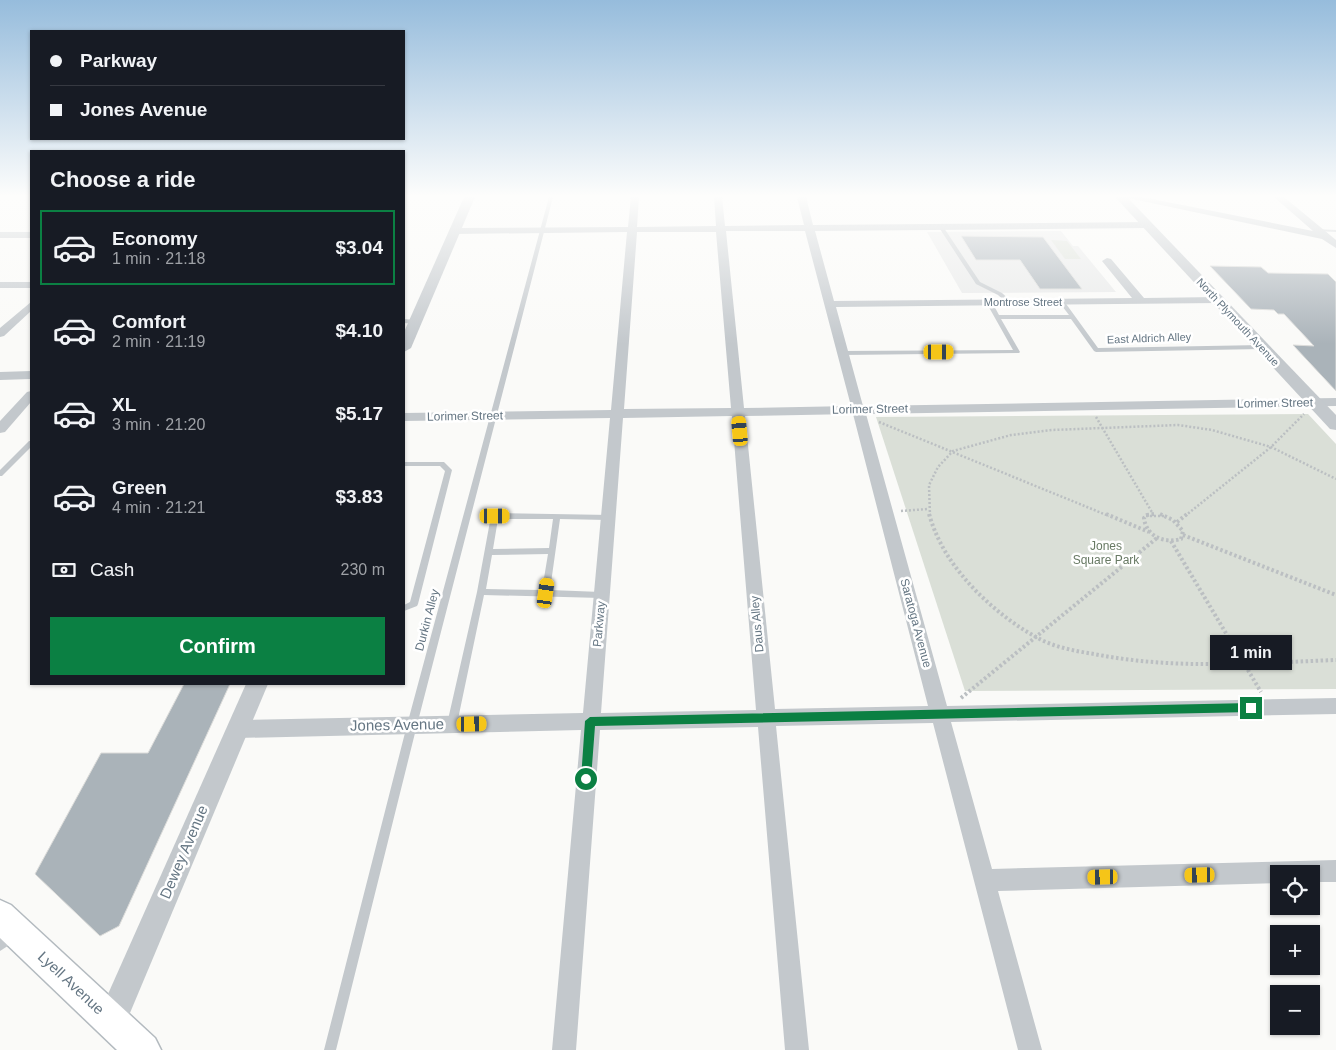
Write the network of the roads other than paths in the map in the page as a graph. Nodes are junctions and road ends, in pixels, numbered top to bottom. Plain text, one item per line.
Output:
1 (448, 246) edge
2 (539, 246) edge
3 (631, 246) edge
4 (723, 246) edge
5 (814, 246) edge
6 (953, 246) edge
7 (1166, 246) edge
8 (1107, 261) dead end
9 (30, 284) edge
10 (0, 285) edge
11 (1218, 300) junction
12 (1141, 301) junction
13 (989, 302) junction
14 (1009, 302) junction
15 (1062, 302) junction
16 (829, 304) junction
17 (30, 306) edge
18 (997, 317) junction
19 (1073, 317) junction
20 (410, 321) edge
21 (0, 334) edge
22 (405, 344) edge
23 (1262, 347) junction
24 (842, 353) junction
25 (30, 375) edge
26 (0, 376) edge
27 (30, 396) edge
28 (1336, 402) edge
29 (1315, 403) junction
30 (856, 410) junction
31 (738, 411) junction
32 (616, 413) junction
33 (493, 415) junction
34 (405, 417) edge
35 (1336, 425) edge
36 (0, 429) edge
37 (30, 444) edge
38 (405, 464) edge
39 (0, 474) edge
40 (557, 516) junction
41 (607, 517) junction
42 (552, 551) junction
43 (488, 552) junction
44 (481, 592) junction
45 (546, 593) junction
46 (601, 595) junction
47 (405, 608) edge
48 (257, 685) edge
49 (1336, 706) edge
50 (941, 714) junction
51 (766, 718) junction
52 (590, 721) junction
53 (452, 724) junction
54 (412, 725) junction
55 (238, 729) junction
56 (1336, 871) edge
57 (986, 880) junction
58 (6, 931) edge
59 (111, 1021) junction
60 (143, 1050) edge
61 (330, 1050) edge
62 (564, 1050) edge
63 (797, 1050) edge
64 (1030, 1050) edge

1 - 20 street
2 - 33 lane, Durkin Alley
3 - 32 street, Parkway
4 - 31 street, Daus Alley
5 - 16 street, Saratoga Avenue
6 - 14 lane
7 - 11 street, North Plymouth Avenue
8 - 12 street
9 - 10 street
11 - 12 street, Montrose Street
11 - 23 street, North Plymouth Avenue
12 - 15 street, Montrose Street
13 - 14 street, Montrose Street
13 - 16 street, Montrose Street
13 - 18 lane
14 - 15 street, Montrose Street
15 - 19 lane, East Aldrich Alley
16 - 24 street, Saratoga Avenue
17 - 21 street
18 - 19 lane
18 - 24 lane
19 - 23 lane, East Aldrich Alley
20 - 22 street
23 - 29 street, North Plymouth Avenue
24 - 30 street, Saratoga Avenue
25 - 26 street
27 - 36 street
28 - 29 street, Lorimer Street
29 - 30 street, Lorimer Street
29 - 35 street, North Plymouth Avenue
30 - 31 street, Lorimer Street
30 - 50 street, Saratoga Avenue
31 - 32 street, Lorimer Street
31 - 51 street, Daus Alley
32 - 33 street, Lorimer Street
32 - 41 street, Parkway
33 - 34 street, Lorimer Street
33 - 54 lane, Durkin Alley
37 - 39 lane
38 - 47 lane
40 - 41 lane
40 - 42 lane
40 - 43 lane
41 - 46 street, Parkway
42 - 43 lane
42 - 45 lane
43 - 44 lane
44 - 45 lane
44 - 53 lane
45 - 46 lane
46 - 52 street, Parkway
48 - 55 street, Dewey Avenue
49 - 50 street, Jones Avenue
50 - 51 street, Jones Avenue
50 - 57 street, Saratoga Avenue
51 - 52 street, Jones Avenue
51 - 63 street, Daus Alley
52 - 53 street, Jones Avenue
52 - 62 street, Parkway
53 - 54 street, Jones Avenue
54 - 55 street, Jones Avenue
54 - 61 lane, Durkin Alley
55 - 59 street, Dewey Avenue
56 - 57 street
57 - 64 street, Saratoga Avenue
58 - 59 main road, Lyell Avenue
59 - 60 main road, Lyell Avenue

